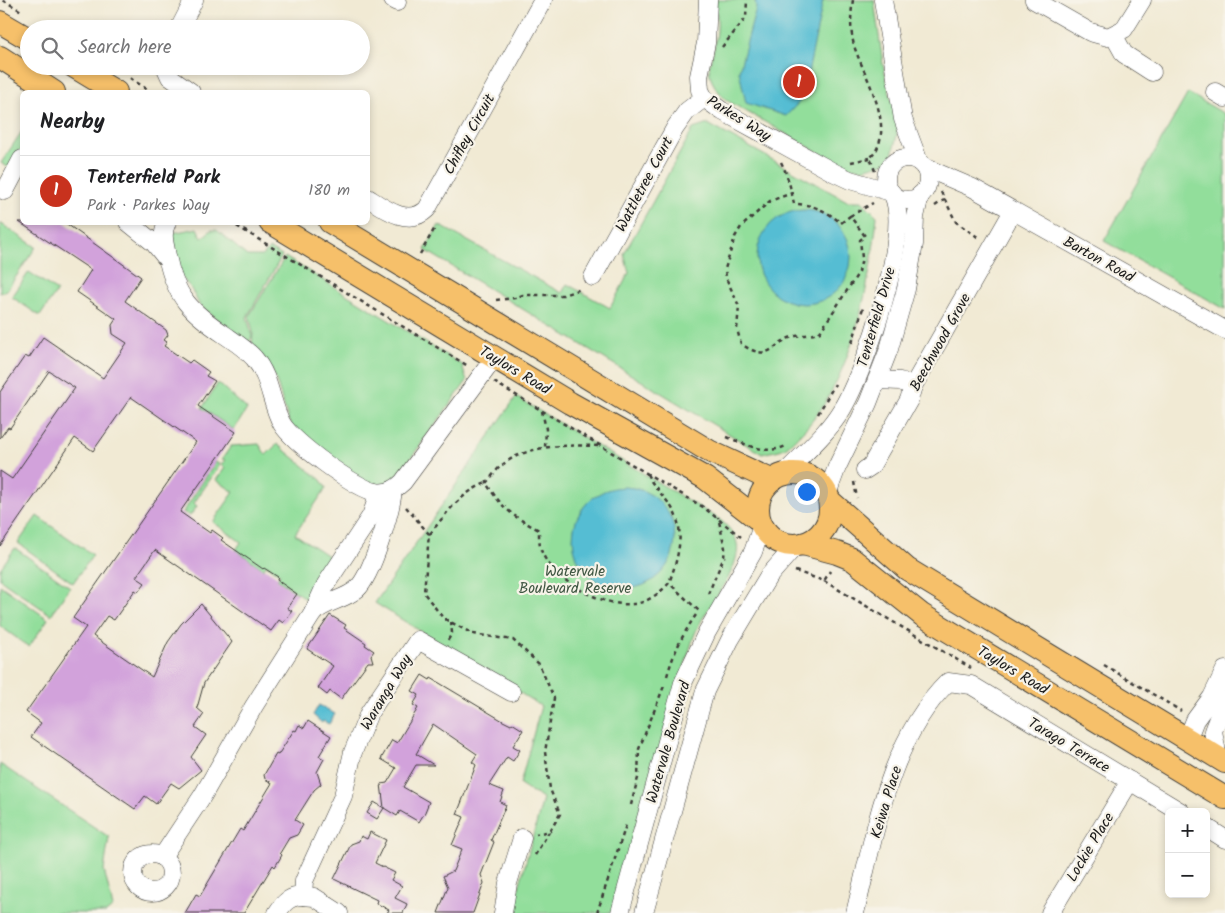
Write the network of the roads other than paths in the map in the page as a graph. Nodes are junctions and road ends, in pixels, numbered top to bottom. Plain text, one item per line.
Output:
1 (194, 0) edge
2 (543, 0) edge
3 (708, 0) edge
4 (883, 0) edge
5 (1034, 0) edge
6 (1142, 0) edge
7 (183, 20) edge
8 (0, 22) edge
9 (20, 34) edge
10 (1114, 36) junction
11 (0, 57) edge
12 (20, 70) edge
13 (1152, 72) dead end
14 (28, 75) edge
15 (88, 75) edge
16 (169, 75) edge
17 (51, 90) edge
18 (113, 90) edge
19 (188, 90) edge
20 (704, 98) junction
21 (903, 119) junction
22 (20, 163) edge
23 (893, 163) junction
24 (922, 165) junction
25 (835, 173) junction
26 (20, 174) edge
27 (973, 188) junction
28 (922, 194) junction
29 (888, 197) junction
30 (370, 199) edge
31 (1013, 211) junction
32 (132, 225) edge
33 (166, 225) edge
34 (275, 225) edge
35 (335, 225) edge
36 (168, 261) junction
37 (593, 278) road end
38 (465, 304) junction
39 (1225, 330) edge
40 (495, 357) junction
41 (877, 380) junction
42 (913, 386) junction
43 (865, 470) dead end
44 (778, 477) junction
45 (384, 491) junction
46 (828, 497) junction
47 (760, 523) junction
48 (800, 545) junction
49 (313, 613) junction
50 (1225, 670) edge
51 (957, 682) joint
52 (511, 692) dead end
53 (1225, 700) edge
54 (1191, 730) junction
55 (1222, 760) edge
56 (1130, 781) junction
57 (1224, 798) edge
58 (1174, 808) edge
59 (1210, 830) edge
60 (522, 838) dead end
61 (1225, 839) edge
62 (162, 857) dead end
63 (303, 896) junction
64 (276, 913) edge
65 (340, 913) edge
66 (503, 913) edge
67 (620, 913) edge
68 (644, 913) edge
69 (855, 913) edge
70 (1050, 913) edge

1 - 7 street
2 - 30 street, Chifley Circuit
3 - 20 street, Parkes Way
4 - 21 street
5 - 10 street
6 - 10 street
8 - 9 main road
10 - 13 street
11 - 12 main road
14 - 17 main road
15 - 18 main road
16 - 19 street
20 - 25 street, Parkes Way
20 - 37 street, Wattletree Court
21 - 23 street
21 - 24 street
22 - 26 street
23 - 24 street
23 - 25 street, Parkes Way
23 - 29 street
24 - 27 street, Barton Road
24 - 28 street
25 - 29 street, Parkes Way
27 - 28 street, Barton Road
27 - 31 street, Barton Road
28 - 29 street
28 - 41 street, Tenterfield Drive
29 - 44 street, Tenterfield Drive
31 - 39 street, Barton Road
31 - 42 street, Beechwood Grove
32 - 36 street
33 - 36 street
34 - 40 main road, Taylors Road
35 - 38 main road, Taylors Road
36 - 45 street
38 - 40 main road
38 - 44 main road, Taylors Road
40 - 45 street
40 - 47 main road, Taylors Road
41 - 42 street, Tenterfield Drive
41 - 46 street, Tenterfield Drive
42 - 43 street, Beechwood Grove
44 - 46 main road
44 - 47 main road
45 - 49 street
45 - 49 street
46 - 48 main road
46 - 54 main road, Taylors Road
47 - 48 main road
47 - 67 street, Watervale Boulevard
48 - 57 main road, Taylors Road
48 - 68 street, Watervale Boulevard
49 - 62 street
50 - 54 street
51 - 56 street, Tarago Terrace
51 - 69 street, Keiwa Place
52 - 63 street, Waranga Way
53 - 55 street
54 - 55 main road, Taylors Road
54 - 57 main road
56 - 58 street, Tarago Terrace
56 - 70 street, Lockie Place
59 - 61 street
60 - 66 street
63 - 64 street
63 - 65 street

